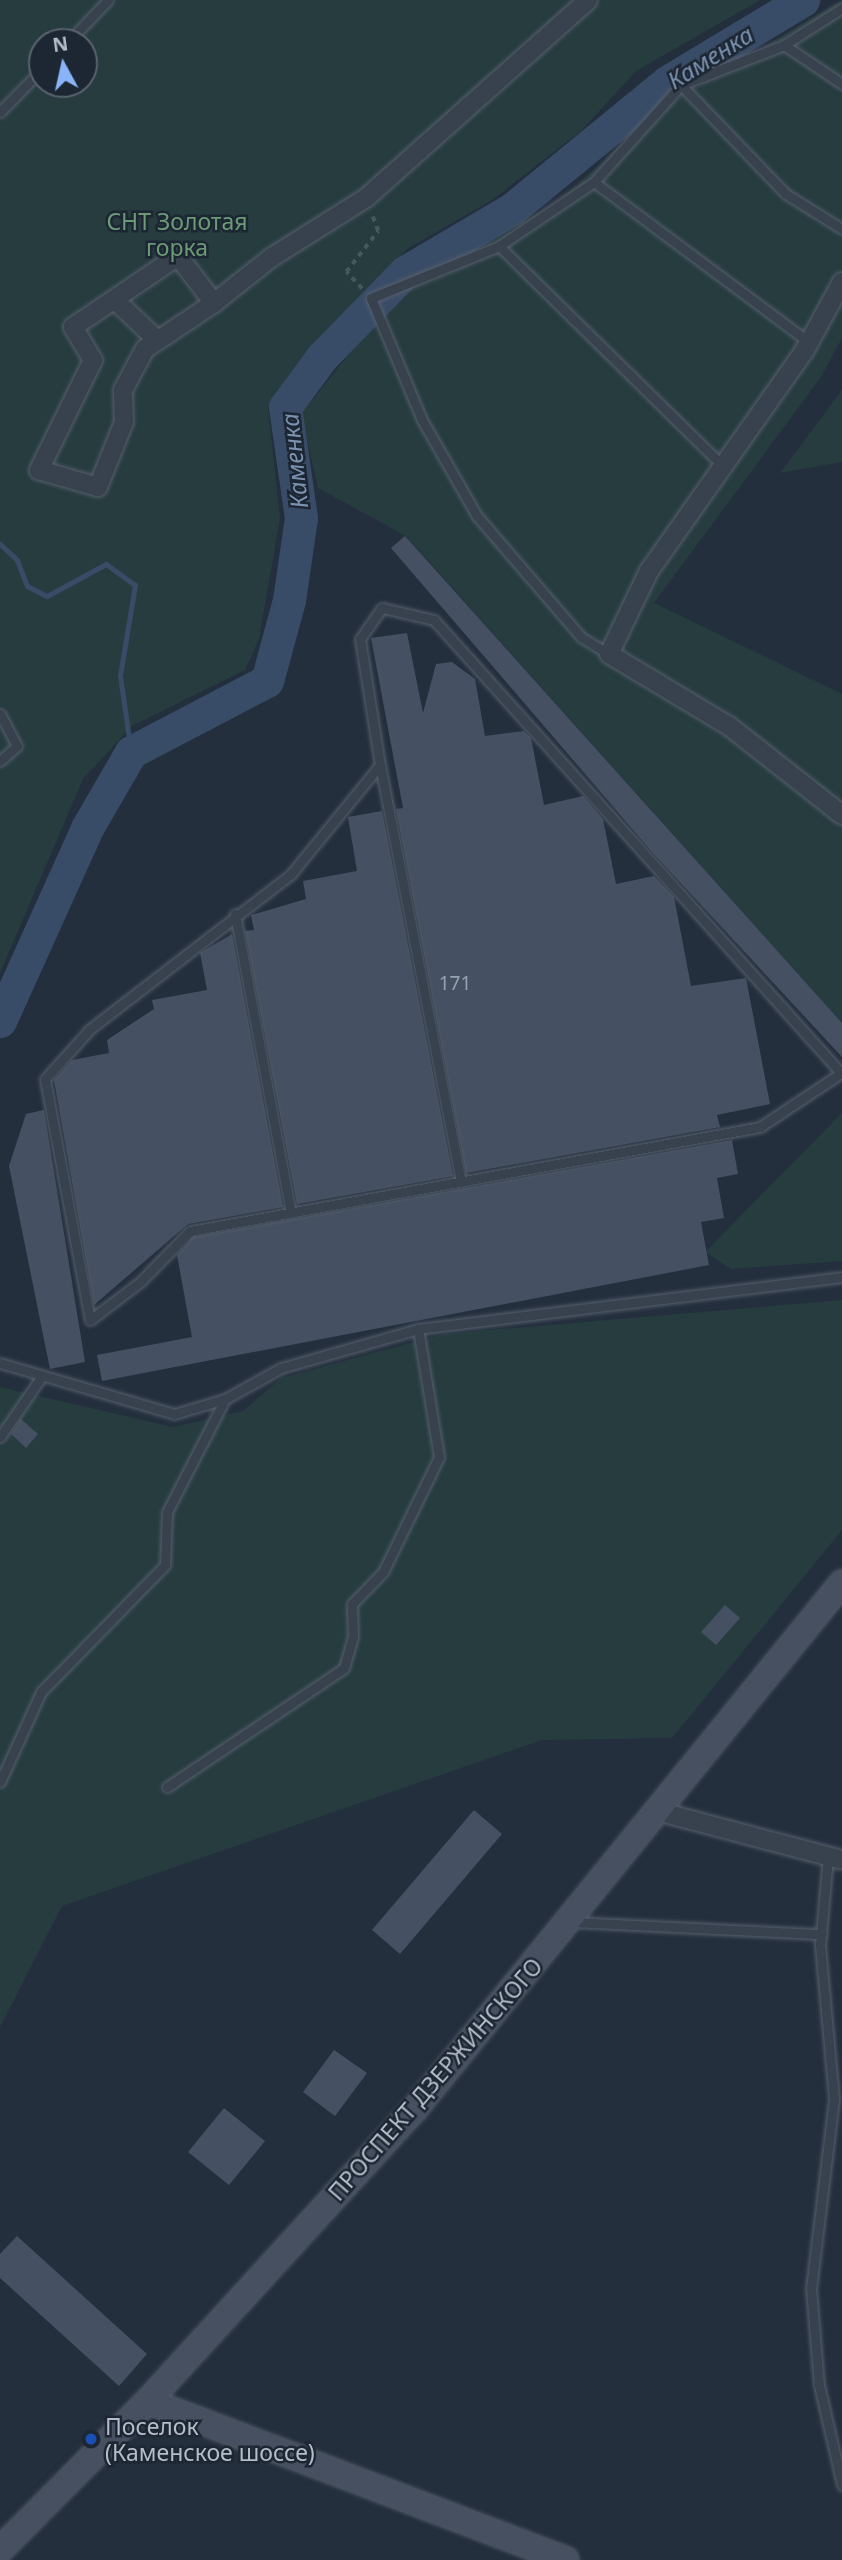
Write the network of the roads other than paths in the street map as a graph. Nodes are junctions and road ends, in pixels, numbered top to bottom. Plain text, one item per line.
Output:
1 (108, 0) edge
2 (588, 0) edge
3 (842, 8) edge
4 (81, 28) edge
5 (785, 44) junction
6 (28, 83) edge
7 (842, 84) edge
8 (681, 85) junction
9 (0, 112) edge
10 (594, 182) junction
11 (842, 229) edge
12 (499, 246) junction
13 (842, 282) edge
14 (116, 301) junction
15 (214, 303) junction
16 (156, 339) junction
17 (809, 342) junction
18 (723, 466) junction
19 (609, 654) junction
20 (0, 714) edge
21 (0, 761) edge
22 (380, 765) junction
23 (842, 815) edge
24 (235, 914) junction
25 (842, 1072) edge
26 (461, 1182) junction
27 (291, 1213) junction
28 (842, 1277) edge
29 (418, 1329) junction
30 (0, 1363) edge
31 (42, 1376) junction
32 (225, 1399) junction
33 (0, 1437) edge
34 (842, 1583) edge
35 (0, 1782) edge
36 (167, 1787) dead end
37 (657, 1811) junction
38 (835, 1858) edge
39 (568, 1922) junction
40 (822, 1934) junction
41 (148, 2402) junction
42 (842, 2485) edge
43 (0, 2550) edge
44 (566, 2560) edge

1 - 4 lane
2 - 15 street
3 - 5 lane
5 - 7 lane
5 - 8 lane
6 - 9 lane
8 - 10 lane
8 - 11 lane
10 - 12 lane
10 - 17 lane
12 - 18 lane
12 - 19 lane
13 - 17 street
14 - 15 street
14 - 16 street
14 - 16 street
15 - 16 street
17 - 18 street
18 - 19 street
19 - 23 street
20 - 21 lane
22 - 24 lane
22 - 25 lane
22 - 26 lane
24 - 27 lane
24 - 27 lane
25 - 26 lane
26 - 27 lane
28 - 29 lane
29 - 32 lane
29 - 36 lane
30 - 31 lane
31 - 32 lane
31 - 33 lane
32 - 35 lane
34 - 37 street, ПРОСПЕКТ ДЗЕРЖИНСКОГО
37 - 38 street
37 - 39 street, ПРОСПЕКТ ДЗЕРЖИНСКОГО
38 - 40 lane
39 - 40 lane
39 - 41 street, ПРОСПЕКТ ДЗЕРЖИНСКОГО
40 - 42 lane
41 - 43 street, ПРОСПЕКТ ДЗЕРЖИНСКОГО
41 - 44 street

